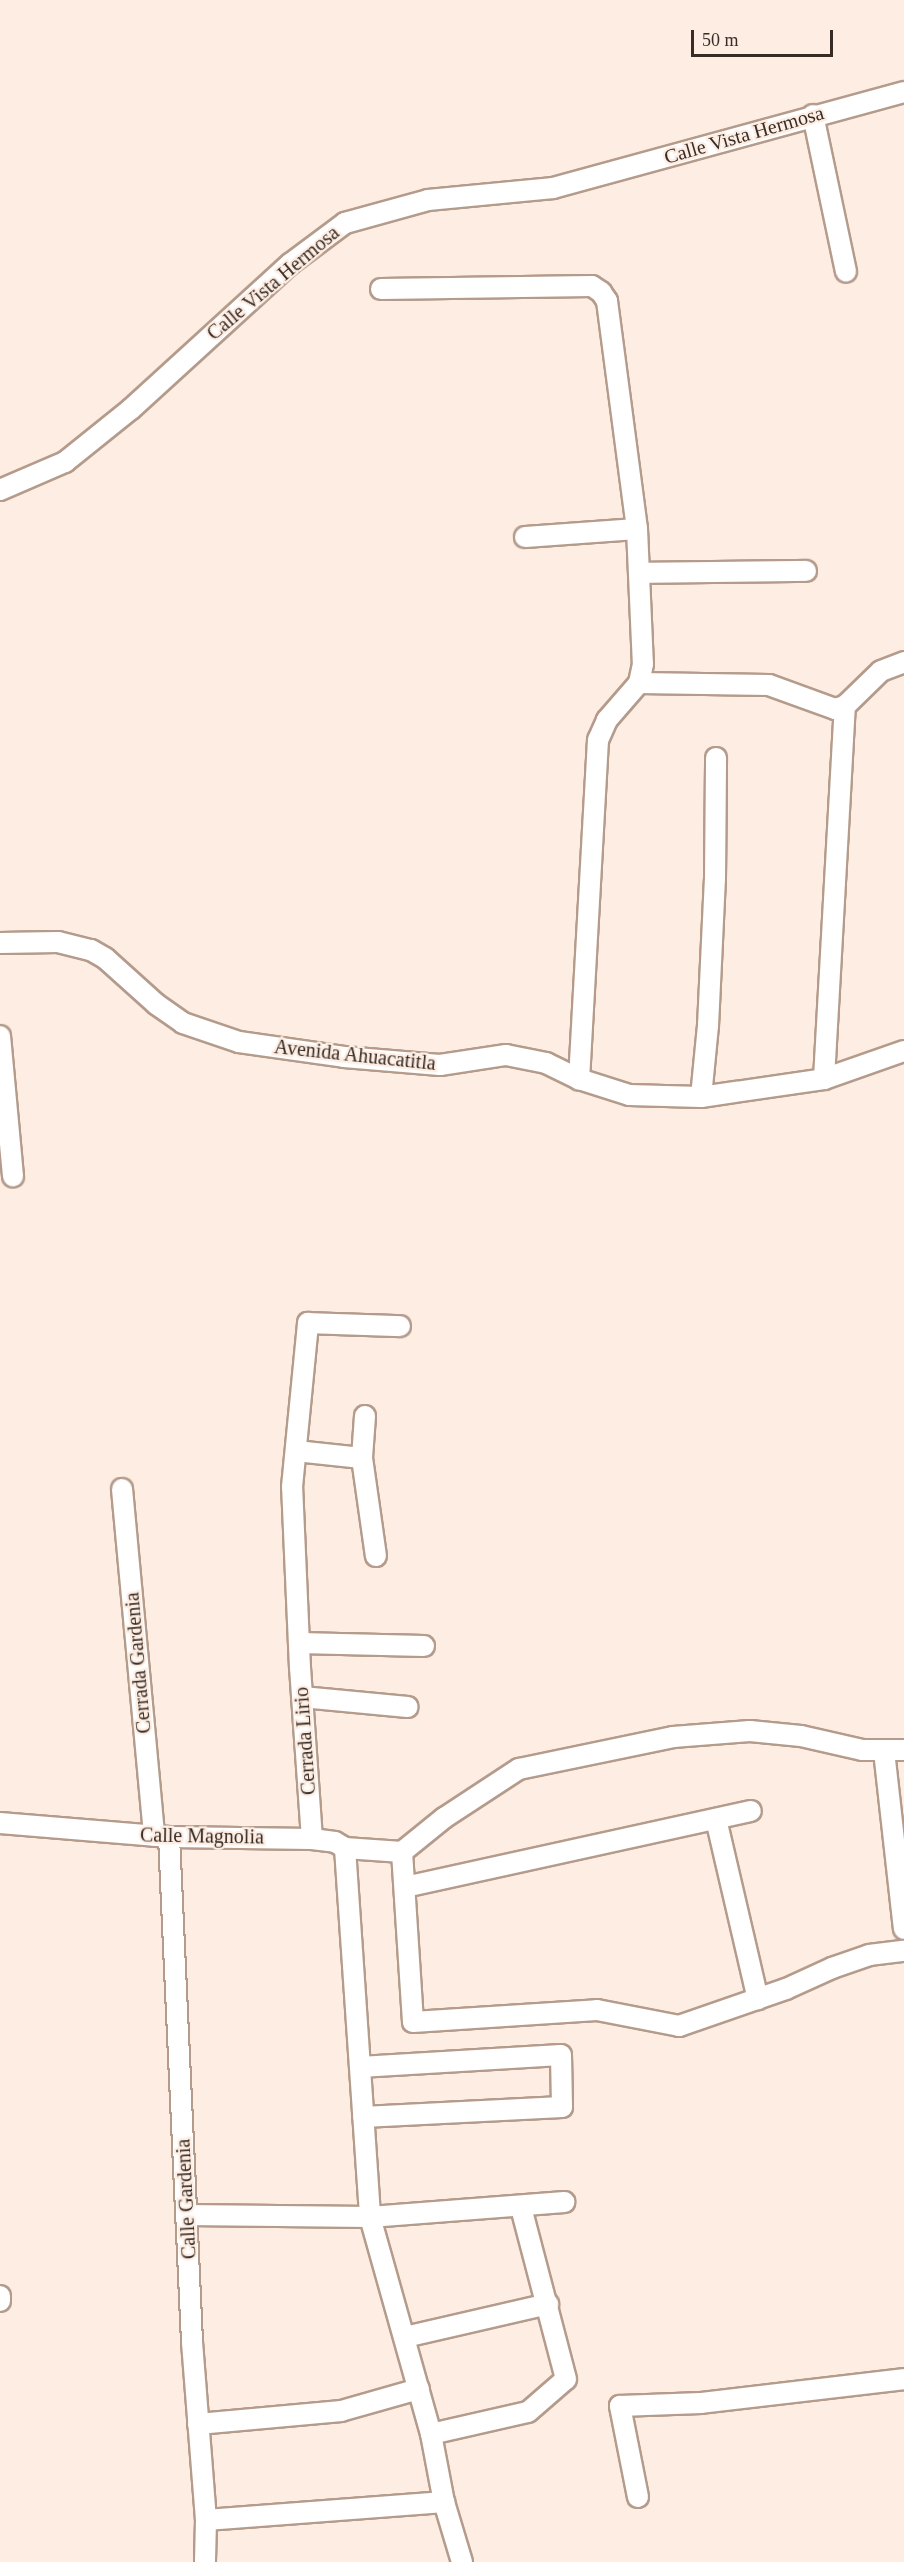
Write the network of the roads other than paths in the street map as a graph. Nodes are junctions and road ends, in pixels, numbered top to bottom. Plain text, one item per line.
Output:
1 (904, 92) edge
2 (813, 115) junction
3 (846, 272) dead end
4 (381, 289) dead end
5 (0, 490) edge
6 (637, 529) junction
7 (525, 537) dead end
8 (806, 571) dead end
9 (640, 573) junction
10 (904, 662) edge
11 (639, 683) junction
12 (845, 706) junction
13 (716, 758) dead end
14 (0, 943) edge
15 (0, 1036) edge
16 (904, 1051) edge
17 (579, 1079) junction
18 (824, 1079) junction
19 (701, 1097) junction
20 (13, 1176) dead end
21 (400, 1326) dead end
22 (364, 1416) dead end
23 (296, 1450) junction
24 (362, 1458) junction
25 (122, 1490) dead end
26 (376, 1556) dead end
27 (299, 1643) junction
28 (424, 1646) dead end
29 (302, 1697) junction
30 (408, 1707) dead end
31 (894, 1751) edge
32 (751, 1812) dead end
33 (716, 1819) junction
34 (0, 1822) edge
35 (162, 1836) junction
36 (312, 1839) junction
37 (345, 1848) junction
38 (402, 1852) junction
39 (405, 1887) junction
40 (904, 1929) edge
41 (904, 1952) edge
42 (758, 2000) junction
43 (360, 2067) junction
44 (363, 2117) junction
45 (564, 2202) dead end
46 (521, 2207) junction
47 (186, 2215) junction
48 (370, 2217) junction
49 (0, 2296) edge
50 (0, 2301) edge
51 (548, 2304) junction
52 (405, 2337) junction
53 (904, 2379) edge
54 (419, 2389) junction
55 (198, 2424) junction
56 (431, 2434) junction
57 (638, 2497) dead end
58 (444, 2502) junction
59 (206, 2520) junction
60 (204, 2562) edge
61 (462, 2562) edge

1 - 2 street, Calle Vista Hermosa
2 - 3 street
2 - 5 street, Calle Vista Hermosa
4 - 6 street
6 - 7 street
6 - 9 street
8 - 9 street
9 - 11 street
10 - 12 street
11 - 12 street
11 - 17 street
12 - 18 street
13 - 19 street
14 - 17 street, Avenida Ahuacatitla
15 - 20 street
16 - 18 street, Avenida Ahuacatitla
17 - 19 street, Avenida Ahuacatitla
18 - 19 street, Avenida Ahuacatitla
21 - 23 street, Cerrada Lirio
22 - 24 street
23 - 24 street
23 - 27 street, Cerrada Lirio
24 - 26 street
25 - 35 street, Cerrada Gardenia
27 - 28 street
27 - 29 street, Cerrada Lirio
29 - 30 street
29 - 36 street, Cerrada Lirio
31 - 38 street
31 - 40 street
32 - 33 street
33 - 39 street
33 - 42 street
34 - 35 street, Calle Magnolia
35 - 36 street, Calle Magnolia
35 - 47 street, Calle Gardenia
36 - 37 street, Calle Magnolia
37 - 38 street, Calle Magnolia
37 - 43 street
38 - 39 street
39 - 42 street
41 - 42 street
43 - 44 street
43 - 44 street
44 - 48 street
45 - 46 street
46 - 48 street
46 - 51 street
47 - 48 street
47 - 55 street, Calle Gardenia
48 - 52 street
49 - 50 street
51 - 52 street
51 - 56 street
52 - 54 street
53 - 57 street
54 - 55 street
54 - 56 street
55 - 59 street, Calle Gardenia
56 - 58 street
58 - 59 street
58 - 61 street
59 - 60 street, Calle Gardenia

